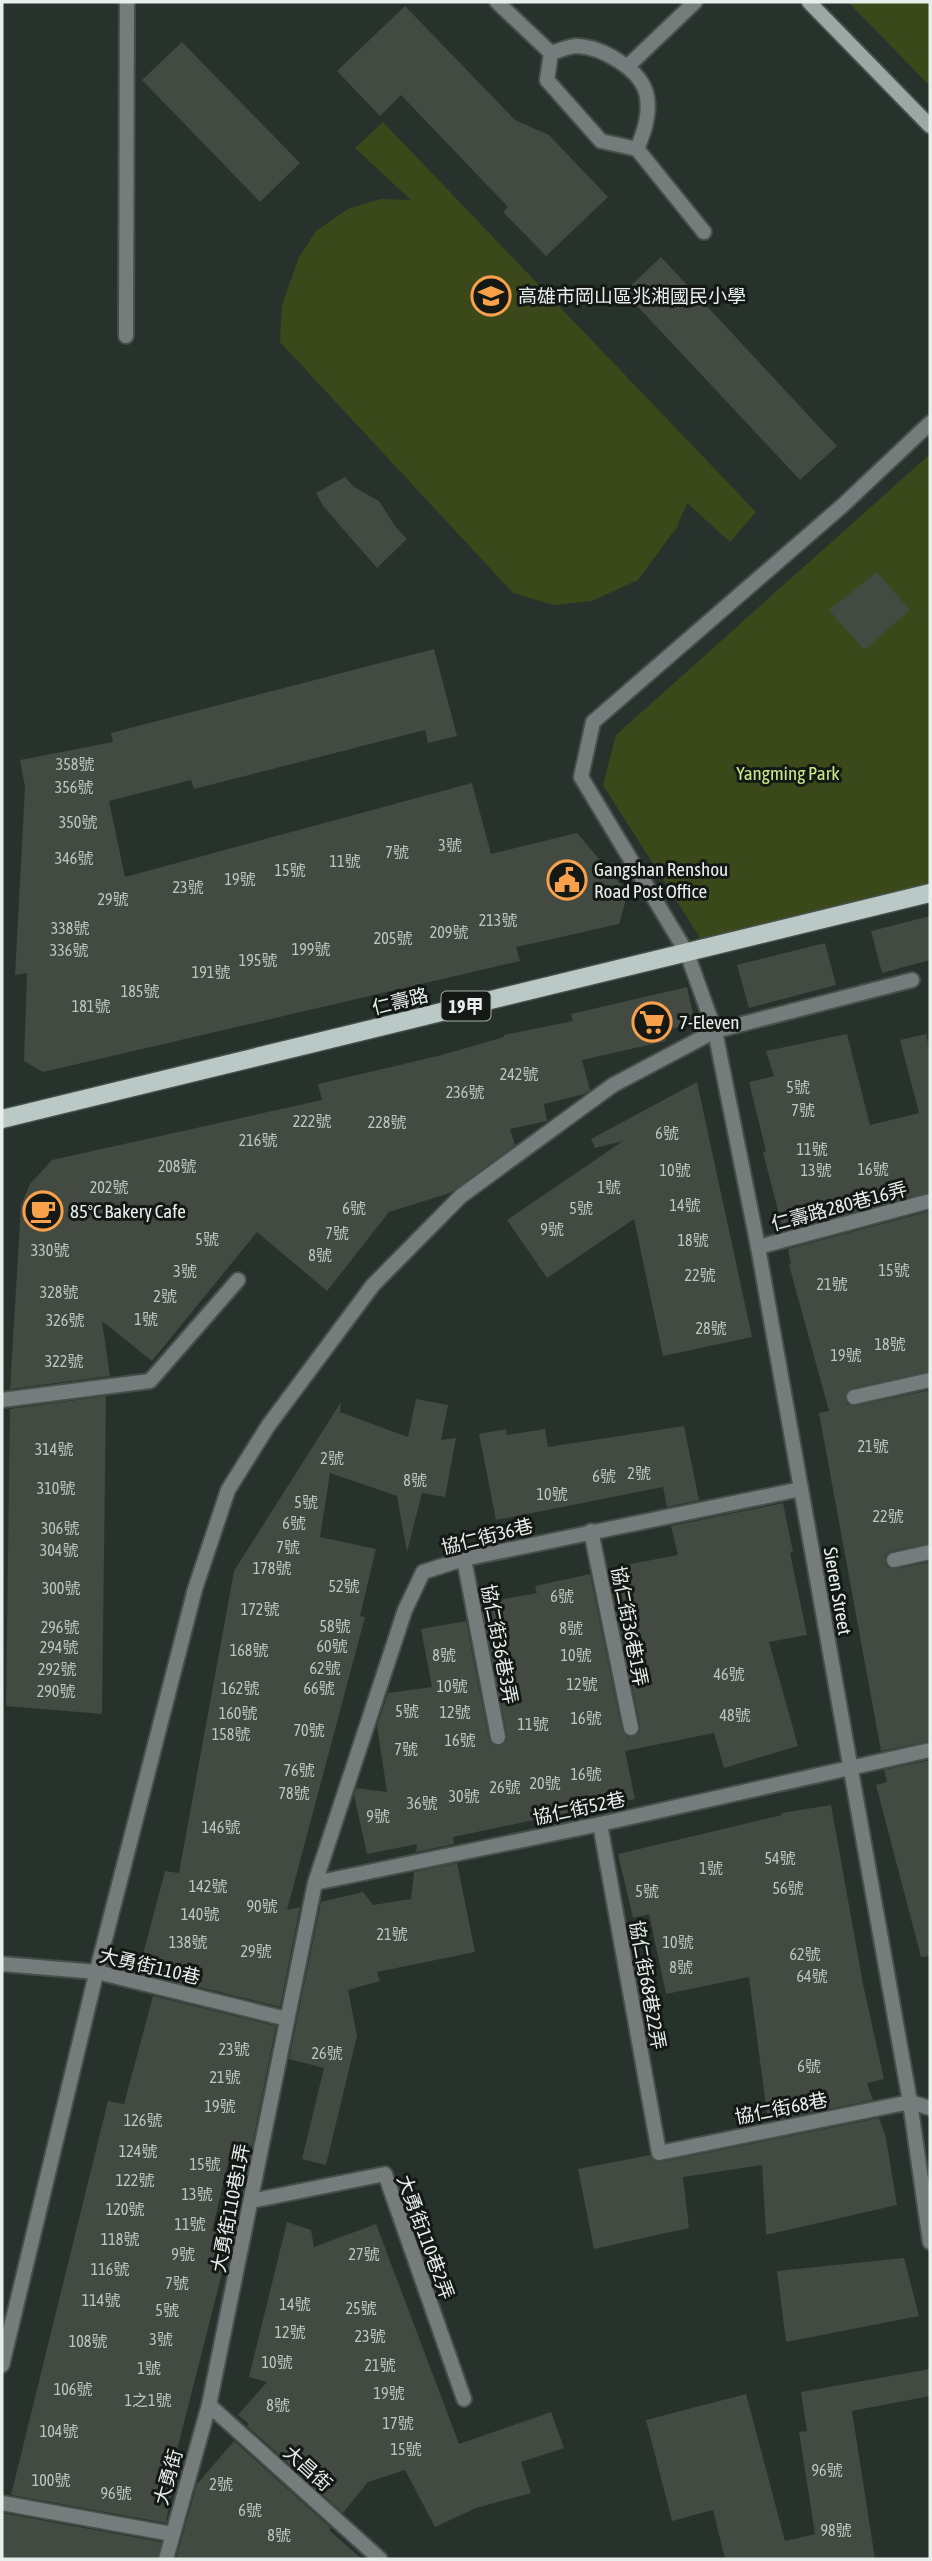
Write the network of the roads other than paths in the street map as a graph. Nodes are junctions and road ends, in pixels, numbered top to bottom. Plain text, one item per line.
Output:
1 (127, 2) edge
2 (498, 2) edge
3 (695, 2) edge
4 (808, 2) edge
5 (551, 53) junction
6 (628, 66) junction
7 (930, 126) edge
8 (637, 149) junction
9 (704, 232) dead end
10 (126, 335) dead end
11 (930, 423) edge
12 (930, 893) edge
13 (687, 953) junction
14 (912, 980) dead end
15 (715, 1031) junction
16 (2, 1119) edge
17 (930, 1201) edge
18 (758, 1247) junction
19 (238, 1280) dead end
20 (930, 1380) edge
21 (854, 1397) dead end
22 (2, 1400) edge
23 (801, 1489) junction
24 (592, 1531) junction
25 (930, 1552) edge
26 (464, 1559) junction
27 (894, 1560) dead end
28 (631, 1728) dead end
29 (498, 1737) dead end
30 (930, 1750) edge
31 (850, 1769) junction
32 (600, 1824) junction
33 (315, 1883) junction
34 (2, 1965) edge
35 (97, 1972) junction
36 (288, 2019) junction
37 (910, 2102) junction
38 (930, 2108) edge
39 (659, 2152) joint
40 (251, 2201) junction
41 (930, 2242) edge
42 (2, 2365) edge
43 (464, 2399) dead end
44 (209, 2405) junction
45 (2, 2503) edge
46 (172, 2534) junction
47 (166, 2559) edge
48 (380, 2559) edge

1 - 10 street
2 - 5 street
3 - 6 street
4 - 7 main road
5 - 6 street
5 - 8 street
6 - 8 street
8 - 9 street
11 - 13 street, Sieren Street
12 - 13 main road, 仁壽路 / 19甲
13 - 15 street, Sieren Street
13 - 16 main road, 仁壽路 / 19甲
14 - 15 street
15 - 18 street, Sieren Street
15 - 35 street
17 - 18 street, 仁壽路280巷16弄
18 - 23 street, Sieren Street
19 - 22 street
20 - 21 street
23 - 24 street, 協仁街36巷
23 - 31 street, Sieren Street
24 - 26 street, 協仁街36巷
24 - 28 street, 協仁街36巷1弄
25 - 27 street
26 - 29 street, 協仁街36巷3弄
26 - 33 street, 協仁街36巷
30 - 31 street, 協仁街52巷
31 - 32 street, 協仁街52巷
31 - 37 street, Sieren Street
32 - 33 street, 協仁街52巷
32 - 39 street, 協仁街68巷22弄
33 - 36 street, 協仁街36巷
34 - 35 street, 大勇街110巷
35 - 36 street, 大勇街110巷
35 - 42 street
36 - 40 street, 大勇街110巷1弄
37 - 38 street
37 - 39 street, 協仁街68巷
37 - 41 street, Sieren Street
40 - 43 street, 大勇街110巷2弄
40 - 44 street, 大勇街110巷1弄
44 - 46 street, 大勇街
44 - 48 street, 大昌街
45 - 46 street
46 - 47 street, 大勇街

